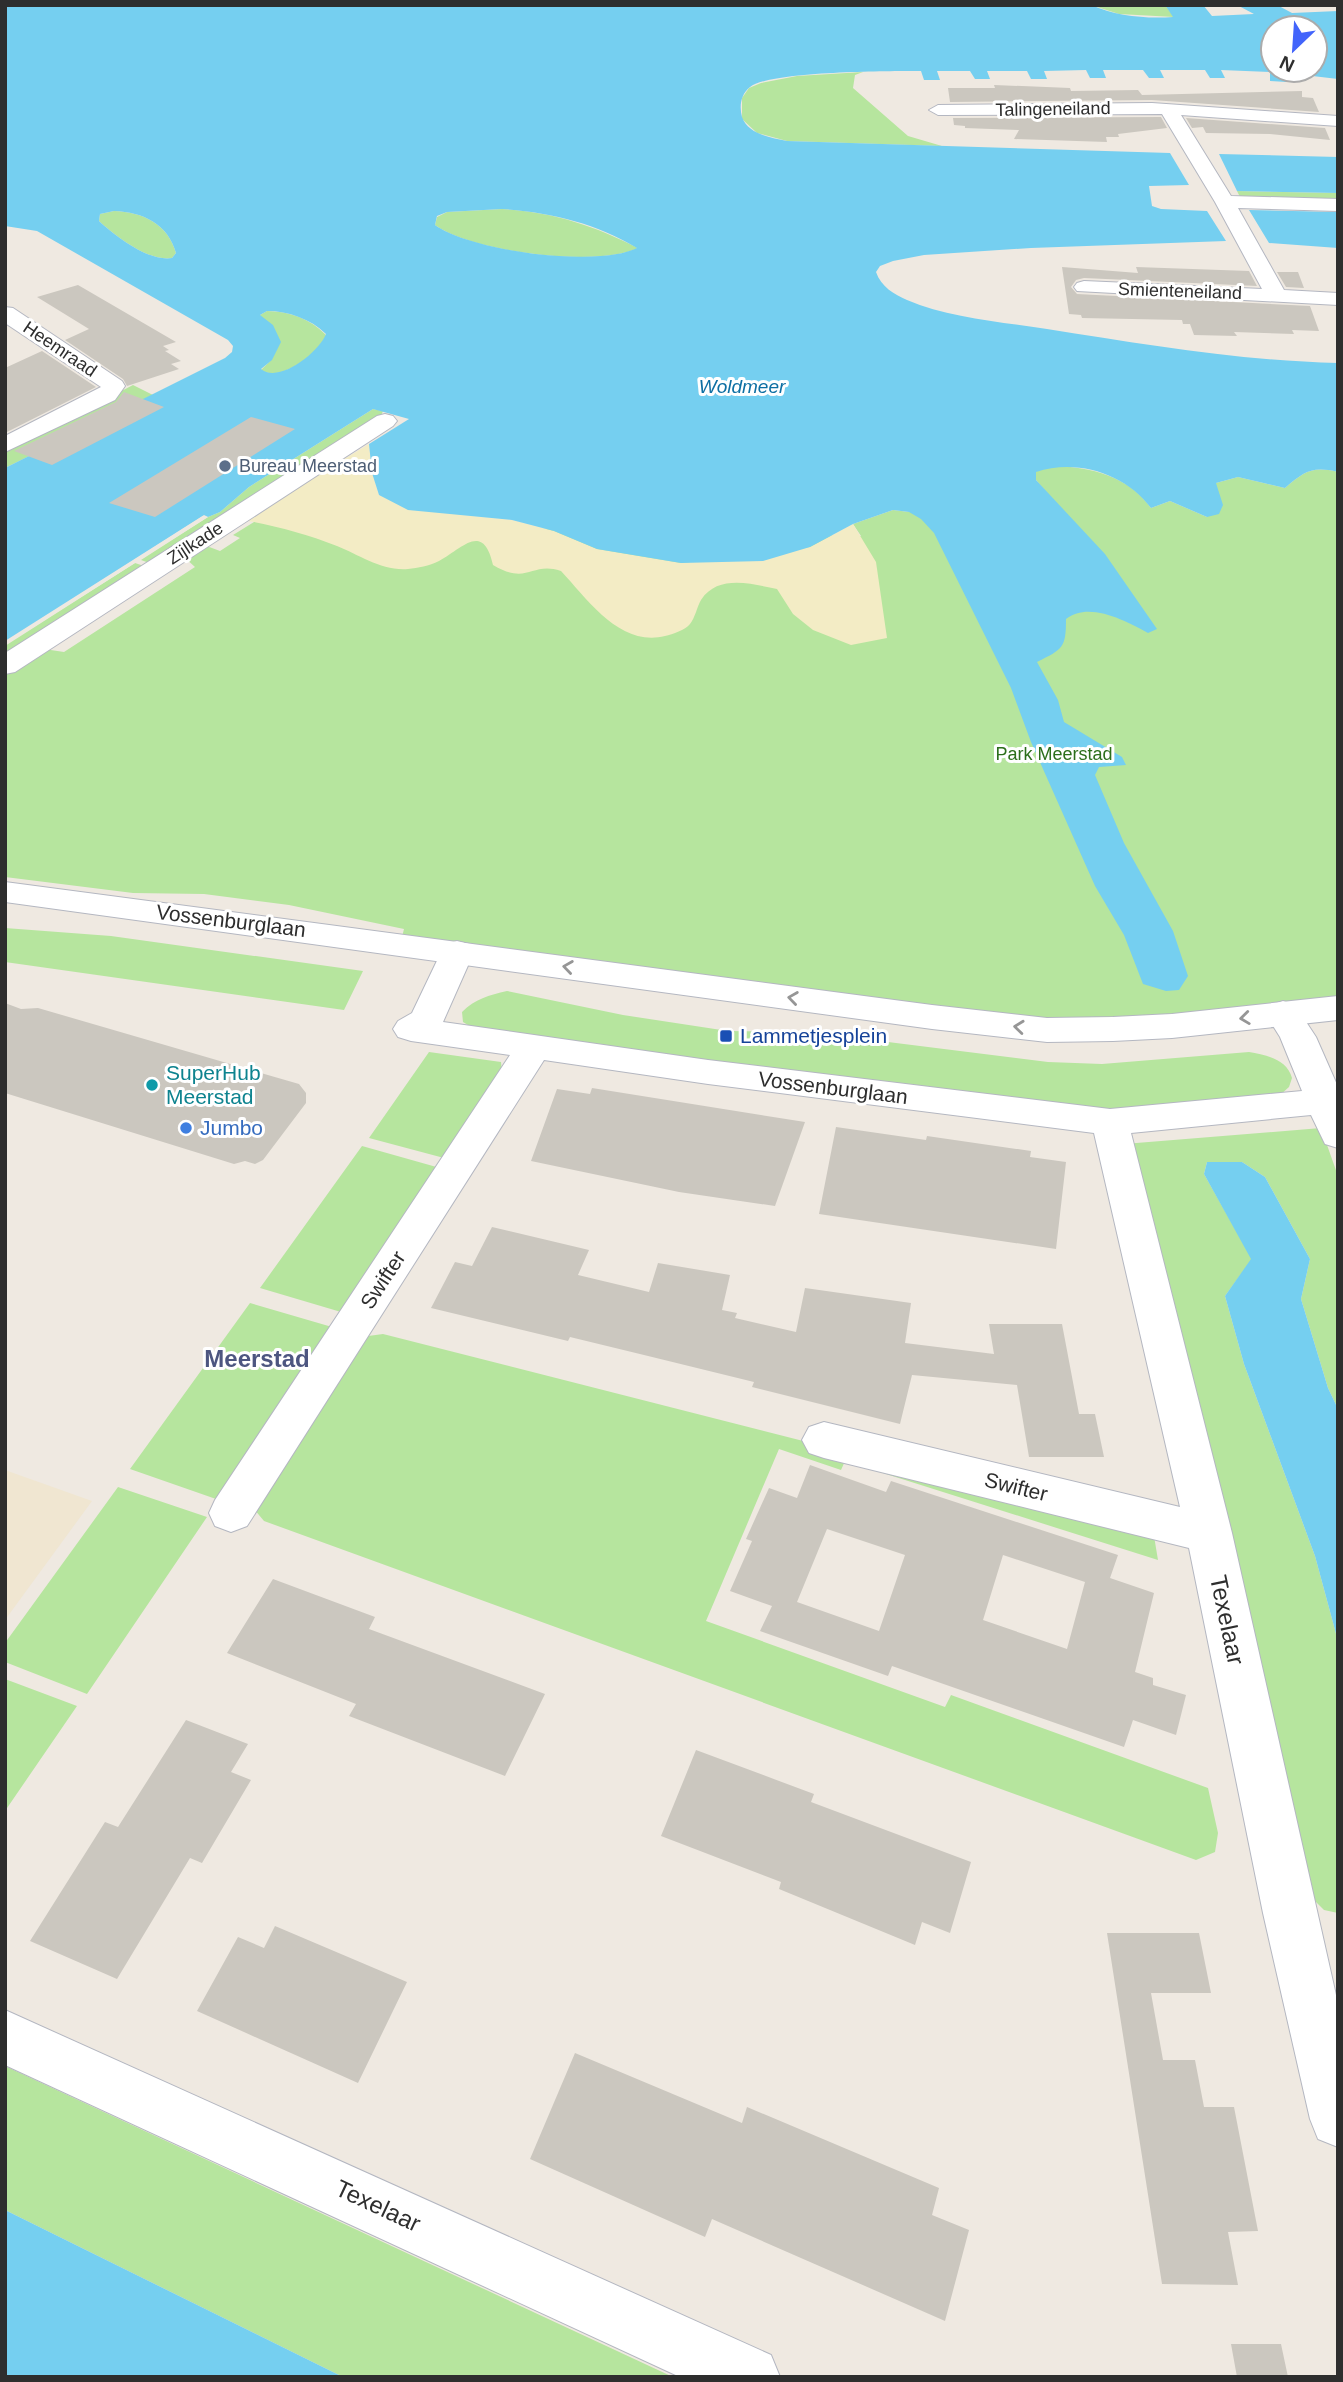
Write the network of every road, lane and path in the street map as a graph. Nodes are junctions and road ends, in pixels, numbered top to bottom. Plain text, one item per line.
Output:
1 (1168, 109) junction
2 (938, 110) dead end
3 (1338, 121) edge
4 (1225, 202) junction
5 (1338, 205) edge
6 (1084, 287) dead end
7 (1276, 295) junction
8 (1338, 299) edge
9 (5, 313) edge
10 (385, 421) dead end
11 (5, 445) edge
12 (5, 666) edge
13 (5, 892) edge
14 (5, 919) edge
15 (452, 963) junction
16 (1338, 1008) edge
17 (1291, 1025) junction
18 (1338, 1033) edge
19 (534, 1047) junction
20 (1331, 1101) edge
21 (1110, 1122) junction
22 (1338, 1135) edge
23 (824, 1440) dead end
24 (231, 1513) dead end
25 (1209, 1533) junction
26 (5, 2037) edge
27 (1338, 2119) edge
28 (749, 2377) edge

1 - 2 street, Talingeneiland
1 - 3 street, Talingeneiland
1 - 4 street
4 - 5 street
4 - 7 street, Smienteneiland
6 - 7 street, Smienteneiland
7 - 8 street, Smienteneiland
9 - 11 street, Heemraad
10 - 12 street, Zijlkade
13 - 15 street, Vossenburglaan
14 - 15 street, Vossenburglaan
15 - 17 street, Vossenburglaan
15 - 19 street, Vossenburglaan
16 - 17 street, Vossenburglaan
17 - 18 street, Vossenburglaan
17 - 20 street
19 - 21 street, Vossenburglaan
19 - 24 street, Swifter
20 - 21 street, Vossenburglaan
20 - 22 street
21 - 25 street, Texelaar
23 - 25 street, Swifter
25 - 27 street, Texelaar
26 - 28 street, Texelaar

